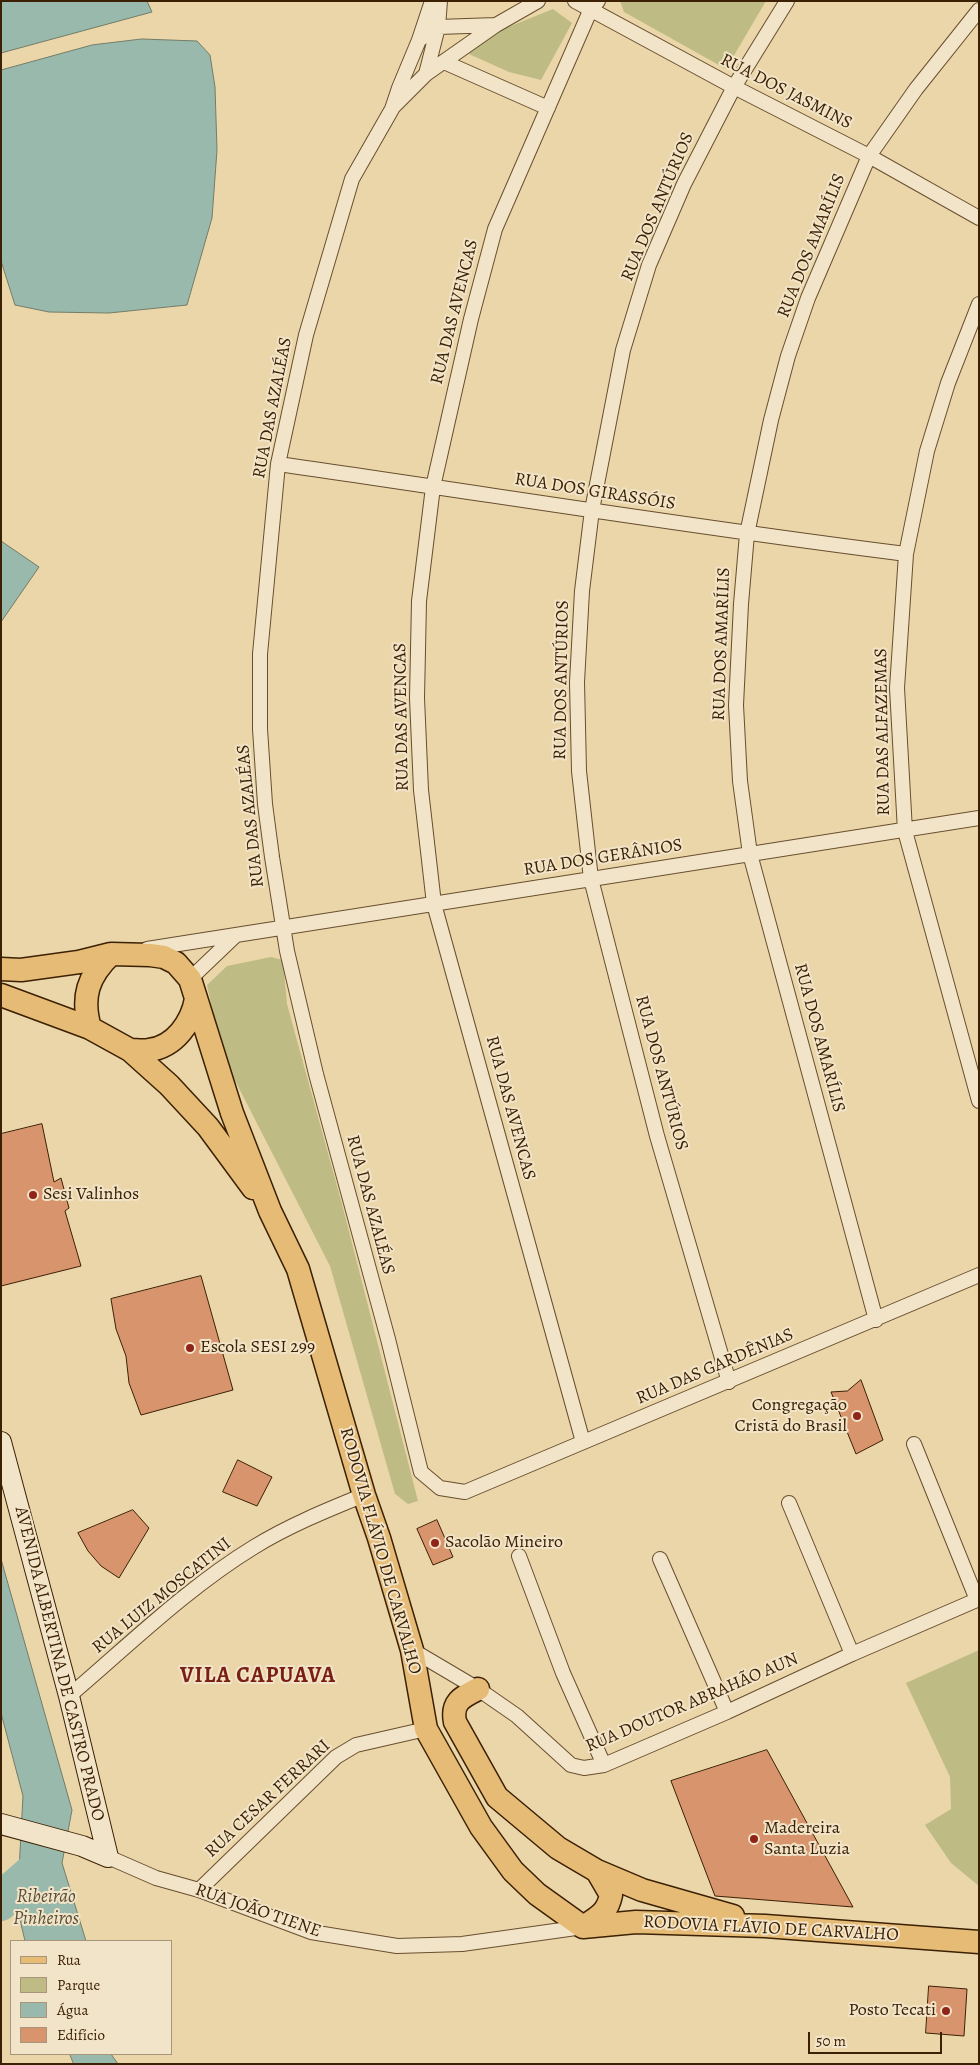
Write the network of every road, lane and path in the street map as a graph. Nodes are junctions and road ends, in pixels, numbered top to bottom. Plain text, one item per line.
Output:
1 (432, 1) edge
2 (440, 1) edge
3 (538, 1) edge
4 (575, 1) edge
5 (787, 1) edge
6 (594, 6) edge
7 (979, 10) edge
8 (496, 25) junction
9 (438, 26) junction
10 (419, 40) junction
11 (444, 62) junction
12 (426, 74) junction
13 (734, 87) junction
14 (392, 108) junction
15 (548, 108) junction
16 (869, 156) junction
17 (979, 218) edge
18 (979, 304) edge
19 (278, 464) junction
20 (433, 487) junction
21 (592, 510) junction
22 (747, 534) junction
23 (906, 554) junction
24 (979, 818) edge
25 (905, 831) junction
26 (750, 854) junction
27 (591, 879) junction
28 (434, 904) junction
29 (283, 927) junction
30 (234, 937) junction
31 (111, 954) junction
32 (1, 969) edge
33 (193, 989) junction
34 (1, 995) edge
35 (90, 1028) junction
36 (130, 1050) junction
37 (979, 1100) edge
38 (270, 1211) junction
39 (979, 1275) edge
40 (876, 1320) junction
41 (729, 1382) junction
42 (1, 1442) edge
43 (583, 1442) junction
44 (914, 1444) dead end
45 (465, 1492) joint
46 (364, 1495) junction
47 (789, 1503) dead end
48 (519, 1556) dead end
49 (660, 1559) dead end
50 (978, 1599) edge
51 (412, 1650) junction
52 (852, 1654) junction
53 (478, 1689) junction
54 (69, 1696) junction
55 (728, 1712) junction
56 (448, 1726) junction
57 (426, 1729) junction
58 (604, 1765) junction
59 (497, 1797) junction
60 (1, 1824) edge
61 (108, 1857) junction
62 (597, 1871) junction
63 (199, 1890) junction
64 (765, 1926) junction
65 (583, 1927) junction
66 (979, 1942) edge

1 - 10 street, RUA DAS AZALÉAS
2 - 9 street
3 - 8 street, RUA DAS AZALÉAS
4 - 6 street, RUA DOS JASMINS
5 - 13 street, RUA DOS ANTÚRIOS
6 - 13 street, RUA DOS JASMINS
6 - 15 street, RUA DAS AVENCAS
7 - 16 street, RUA DOS AMARÍLIS
8 - 9 street, RUA DAS AZALÉAS
8 - 11 street, RUA DAS AZALÉAS
9 - 10 street
9 - 12 street
10 - 14 street, RUA DAS AZALÉAS
11 - 12 street, RUA DAS AZALÉAS
11 - 15 street
12 - 14 street, RUA DAS AZALÉAS
13 - 16 street, RUA DOS JASMINS
13 - 21 street, RUA DOS ANTÚRIOS
14 - 19 street, RUA DAS AZALÉAS
15 - 20 street, RUA DAS AVENCAS
16 - 17 street, RUA DOS JASMINS
16 - 22 street, RUA DOS AMARÍLIS
18 - 23 street, RUA DAS ALFAZEMAS
19 - 20 street, RUA DOS GIRASSÓIS
19 - 29 street, RUA DAS AZALÉAS
20 - 21 street, RUA DOS GIRASSÓIS
20 - 28 street, RUA DAS AVENCAS
21 - 22 street, RUA DOS GIRASSÓIS
21 - 27 street, RUA DOS ANTÚRIOS
22 - 23 street, RUA DOS GIRASSÓIS
22 - 26 street, RUA DOS AMARÍLIS
23 - 25 street, RUA DAS ALFAZEMAS
24 - 25 street, RUA DOS GERÂNIOS
25 - 26 street, RUA DOS GERÂNIOS
25 - 37 street, RUA DAS ALFAZEMAS
26 - 27 street, RUA DOS GERÂNIOS
26 - 40 street, RUA DOS AMARÍLIS
27 - 28 street, RUA DOS GERÂNIOS
27 - 41 street, RUA DOS ANTÚRIOS
28 - 29 street, RUA DOS GERÂNIOS
28 - 43 street, RUA DAS AVENCAS
29 - 30 street, RUA DOS GERÂNIOS
29 - 45 street, RUA DAS AZALÉAS
30 - 31 street, RUA DOS GERÂNIOS
30 - 33 street
31 - 32 main road, RODOVIA FLÁVIO DE CARVALHO
31 - 33 main road, RODOVIA FLÁVIO DE CARVALHO
31 - 35 main road
33 - 36 main road
33 - 38 main road, RODOVIA FLÁVIO DE CARVALHO
34 - 35 main road, RODOVIA FLÁVIO DE CARVALHO
35 - 36 main road, RODOVIA FLÁVIO DE CARVALHO
36 - 38 main road, RODOVIA FLÁVIO DE CARVALHO
38 - 46 main road, RODOVIA FLÁVIO DE CARVALHO
39 - 40 street, RUA DAS GARDÊNIAS
40 - 41 street, RUA DAS GARDÊNIAS
41 - 43 street, RUA DAS GARDÊNIAS
42 - 54 main road, AVENIDA ALBERTINA DE CASTRO PRADO
43 - 45 street, RUA DAS GARDÊNIAS
44 - 50 street
46 - 51 main road, RODOVIA FLÁVIO DE CARVALHO
46 - 54 street, RUA LUIZ MOSCATINI
47 - 52 street
48 - 58 street
49 - 55 street
50 - 52 street, RUA DOUTOR ABRAHÃO AUN
51 - 53 street, RUA DOUTOR ABRAHÃO AUN
51 - 56 main road
51 - 57 main road, RODOVIA FLÁVIO DE CARVALHO
52 - 55 street, RUA DOUTOR ABRAHÃO AUN
53 - 58 street, RUA DOUTOR ABRAHÃO AUN
53 - 59 main road
54 - 61 main road, AVENIDA ALBERTINA DE CASTRO PRADO
55 - 58 street, RUA DOUTOR ABRAHÃO AUN
56 - 57 main road
56 - 59 main road
57 - 63 street, RUA CESAR FERRARI
57 - 65 main road, RODOVIA FLÁVIO DE CARVALHO
59 - 62 main road
60 - 61 main road, RUA JOÃO TIENE
61 - 63 street, RUA JOÃO TIENE
62 - 64 main road
62 - 65 main road
63 - 65 street, RUA JOÃO TIENE
64 - 65 main road, RODOVIA FLÁVIO DE CARVALHO
64 - 66 main road, RODOVIA FLÁVIO DE CARVALHO

